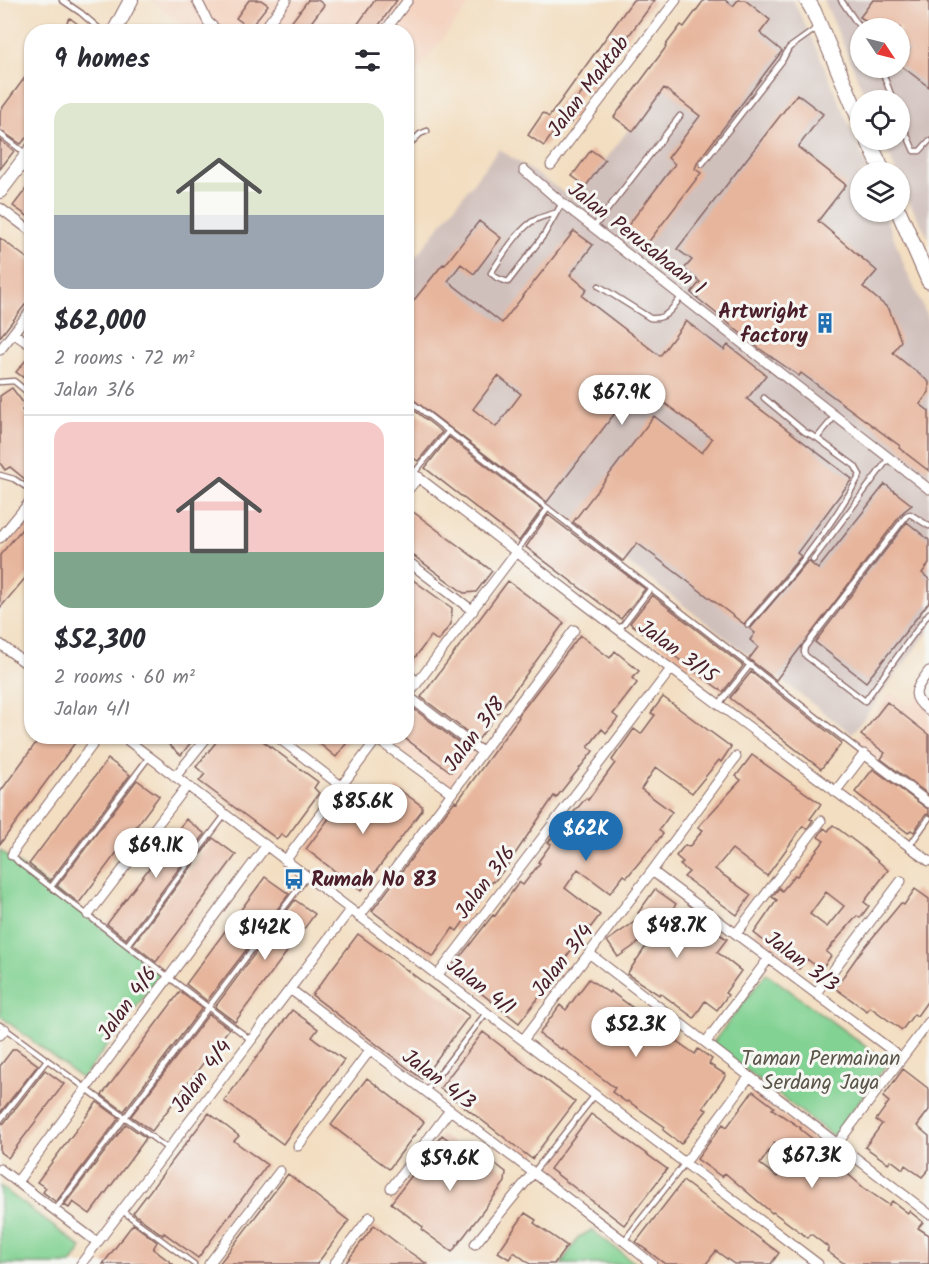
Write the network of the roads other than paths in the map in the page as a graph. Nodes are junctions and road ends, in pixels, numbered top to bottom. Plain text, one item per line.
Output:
1 (62, 0) edge
2 (130, 0) edge
3 (197, 0) edge
4 (286, 0) edge
5 (408, 0) edge
6 (676, 0) edge
7 (807, 0) edge
8 (841, 0) edge
9 (853, 18) edge
10 (94, 24) edge
11 (118, 24) edge
12 (210, 24) edge
13 (268, 24) edge
14 (390, 24) edge
15 (819, 27) junction
16 (850, 98) edge
17 (680, 116) dead end
18 (427, 131) dead end
19 (0, 134) edge
20 (414, 140) edge
21 (929, 141) edge
22 (910, 142) edge
23 (24, 149) edge
24 (24, 159) edge
25 (702, 164) dead end
26 (550, 165) dead end
27 (524, 170) dead end
28 (0, 191) edge
29 (561, 203) junction
30 (0, 208) edge
31 (555, 213) junction
32 (903, 222) edge
33 (24, 226) edge
34 (594, 227) junction
35 (929, 281) edge
36 (600, 286) dead end
37 (682, 296) junction
38 (24, 319) edge
39 (13, 333) junction
40 (24, 341) edge
41 (0, 350) edge
42 (0, 382) edge
43 (24, 389) edge
44 (764, 398) dead end
45 (414, 404) edge
46 (835, 416) junction
47 (449, 431) junction
48 (817, 438) junction
49 (889, 458) junction
50 (414, 472) edge
51 (414, 474) edge
52 (0, 475) edge
53 (24, 486) edge
54 (929, 489) edge
55 (24, 508) edge
56 (548, 508) junction
57 (929, 526) edge
58 (1, 534) edge
59 (516, 552) junction
60 (813, 560) dead end
61 (414, 566) edge
62 (651, 588) junction
63 (473, 611) junction
64 (929, 613) edge
65 (748, 626) dead end
66 (574, 630) dead end
67 (619, 630) junction
68 (0, 644) edge
69 (24, 662) edge
70 (750, 665) junction
71 (671, 669) junction
72 (929, 671) edge
73 (414, 679) edge
74 (418, 682) junction
75 (414, 687) edge
76 (414, 702) edge
77 (719, 704) junction
78 (929, 711) edge
79 (93, 744) edge
80 (132, 744) edge
81 (201, 744) edge
82 (286, 744) edge
83 (373, 744) edge
84 (387, 744) edge
85 (483, 752) junction
86 (864, 754) junction
87 (149, 757) junction
88 (736, 757) dead end
89 (175, 777) junction
90 (187, 786) junction
91 (341, 786) junction
92 (835, 792) junction
93 (452, 793) junction
94 (929, 803) edge
95 (225, 814) junction
96 (929, 818) edge
97 (821, 821) dead end
98 (266, 846) junction
99 (909, 846) junction
100 (12, 855) joint
101 (285, 861) junction
102 (929, 861) edge
103 (652, 871) junction
104 (307, 877) junction
105 (901, 881) dead end
106 (51, 887) junction
107 (350, 910) junction
108 (88, 915) junction
109 (359, 916) junction
110 (736, 934) junction
111 (128, 945) junction
112 (590, 954) junction
113 (769, 958) junction
114 (169, 976) junction
115 (437, 976) junction
116 (290, 989) junction
117 (816, 993) junction
118 (209, 1007) junction
119 (486, 1013) junction
120 (929, 1022) edge
121 (2, 1030) edge
122 (251, 1040) junction
123 (523, 1040) junction
124 (706, 1042) junction
125 (370, 1050) junction
126 (902, 1058) junction
127 (47, 1060) junction
128 (750, 1077) junction
129 (86, 1089) junction
130 (425, 1091) junction
131 (595, 1095) junction
132 (450, 1110) junction
133 (125, 1118) junction
134 (0, 1120) edge
135 (837, 1144) junction
136 (298, 1146) dead end
137 (168, 1149) junction
138 (684, 1163) junction
139 (0, 1169) edge
140 (280, 1171) dead end
141 (533, 1173) junction
142 (17, 1182) junction
143 (391, 1188) dead end
144 (927, 1209) edge
145 (55, 1210) junction
146 (121, 1210) junction
147 (370, 1217) dead end
148 (624, 1241) junction
149 (97, 1242) junction
150 (475, 1244) dead end
151 (81, 1264) edge
152 (194, 1264) edge
153 (209, 1264) edge
154 (334, 1264) edge
155 (652, 1264) edge
156 (818, 1264) edge

1 - 10 lane
2 - 11 street
3 - 12 street
4 - 13 street
5 - 14 street
6 - 26 street, Jalan Maktab
7 - 15 main road
8 - 9 lane
15 - 16 main road
15 - 25 lane
17 - 34 lane
18 - 20 lane
19 - 23 lane
21 - 22 lane
24 - 28 street
27 - 29 street, Jalan Perusahaan 1
29 - 31 lane
29 - 34 street, Jalan Perusahaan 1
30 - 33 street
31 - 31 lane
32 - 35 main road
34 - 37 street, Jalan Perusahaan 1
36 - 37 lane
37 - 46 street, Jalan Perusahaan 1
38 - 39 street
39 - 40 street
39 - 41 street
42 - 43 lane
44 - 48 lane
45 - 47 lane
46 - 48 lane
46 - 49 street, Jalan Perusahaan 1
47 - 50 lane
47 - 56 lane
48 - 65 lane
49 - 54 street, Jalan Perusahaan 1
49 - 60 lane
51 - 59 street, Jalan 3/15
52 - 53 lane
55 - 58 street
56 - 59 lane
56 - 62 lane
57 - 64 lane
59 - 63 street
59 - 67 street, Jalan 3/15
61 - 63 street
62 - 67 lane
62 - 70 lane
63 - 74 street
66 - 85 street, Jalan 3/8
67 - 71 street, Jalan 3/15
68 - 69 street
70 - 77 lane
70 - 86 lane
71 - 77 street, Jalan 3/15
71 - 115 street, Jalan 3/6
72 - 78 street
73 - 74 street
74 - 75 street
76 - 85 street
77 - 92 street, Jalan 3/15
79 - 100 street
80 - 87 street, Jalan 4/1
81 - 89 street
82 - 91 street
83 - 91 street
84 - 93 street
85 - 93 street, Jalan 3/8
86 - 92 street
86 - 94 street
87 - 89 street, Jalan 4/1
87 - 106 lane
88 - 103 street, Jalan 3/4
89 - 90 street, Jalan 4/1
90 - 95 street, Jalan 4/1
90 - 108 street
91 - 101 street
92 - 99 street, Jalan 3/15
93 - 109 street, Jalan 3/8
95 - 98 street, Jalan 4/1
95 - 111 lane
96 - 99 lane
97 - 110 street
98 - 101 street, Jalan 4/1
98 - 114 street, Jalan 4/6
99 - 102 street, Jalan 3/15
100 - 106 lane
101 - 104 street, Jalan 4/1
103 - 110 street, Jalan 3/3
103 - 112 street, Jalan 3/4
104 - 107 street, Jalan 4/1
104 - 118 lane
105 - 117 street
106 - 108 lane
107 - 109 street, Jalan 4/1
107 - 116 street, Jalan 4/4
108 - 111 lane
109 - 115 street, Jalan 4/1
110 - 113 street, Jalan 3/3
111 - 114 lane
112 - 123 street, Jalan 3/4
112 - 124 street
113 - 117 street, Jalan 3/3
113 - 124 street
114 - 118 lane
114 - 129 street, Jalan 4/6
115 - 119 street, Jalan 4/1
116 - 122 street, Jalan 4/4
116 - 125 street, Jalan 4/3
117 - 126 street, Jalan 3/3
118 - 122 lane
118 - 133 lane
119 - 123 street, Jalan 4/1
119 - 130 lane
120 - 126 street
121 - 127 lane
122 - 137 street, Jalan 4/4
123 - 131 street, Jalan 4/1
124 - 128 street
125 - 130 street, Jalan 4/3
125 - 136 street
126 - 135 street
127 - 129 lane
127 - 134 lane
128 - 135 street
128 - 138 street
129 - 133 lane
129 - 142 street, Jalan 4/6
130 - 132 street, Jalan 4/3
131 - 138 street, Jalan 4/1
131 - 141 lane
132 - 141 street, Jalan 4/3
132 - 143 street
133 - 137 lane
133 - 145 lane
135 - 144 street
137 - 146 street, Jalan 4/4
138 - 148 lane
138 - 156 street, Jalan 4/1
139 - 142 street
140 - 153 street
141 - 148 street, Jalan 4/3
141 - 150 street
142 - 145 street
145 - 149 street
146 - 149 street, Jalan 4/4
146 - 152 lane
147 - 154 street
148 - 155 street, Jalan 4/3
149 - 151 street, Jalan 4/4

